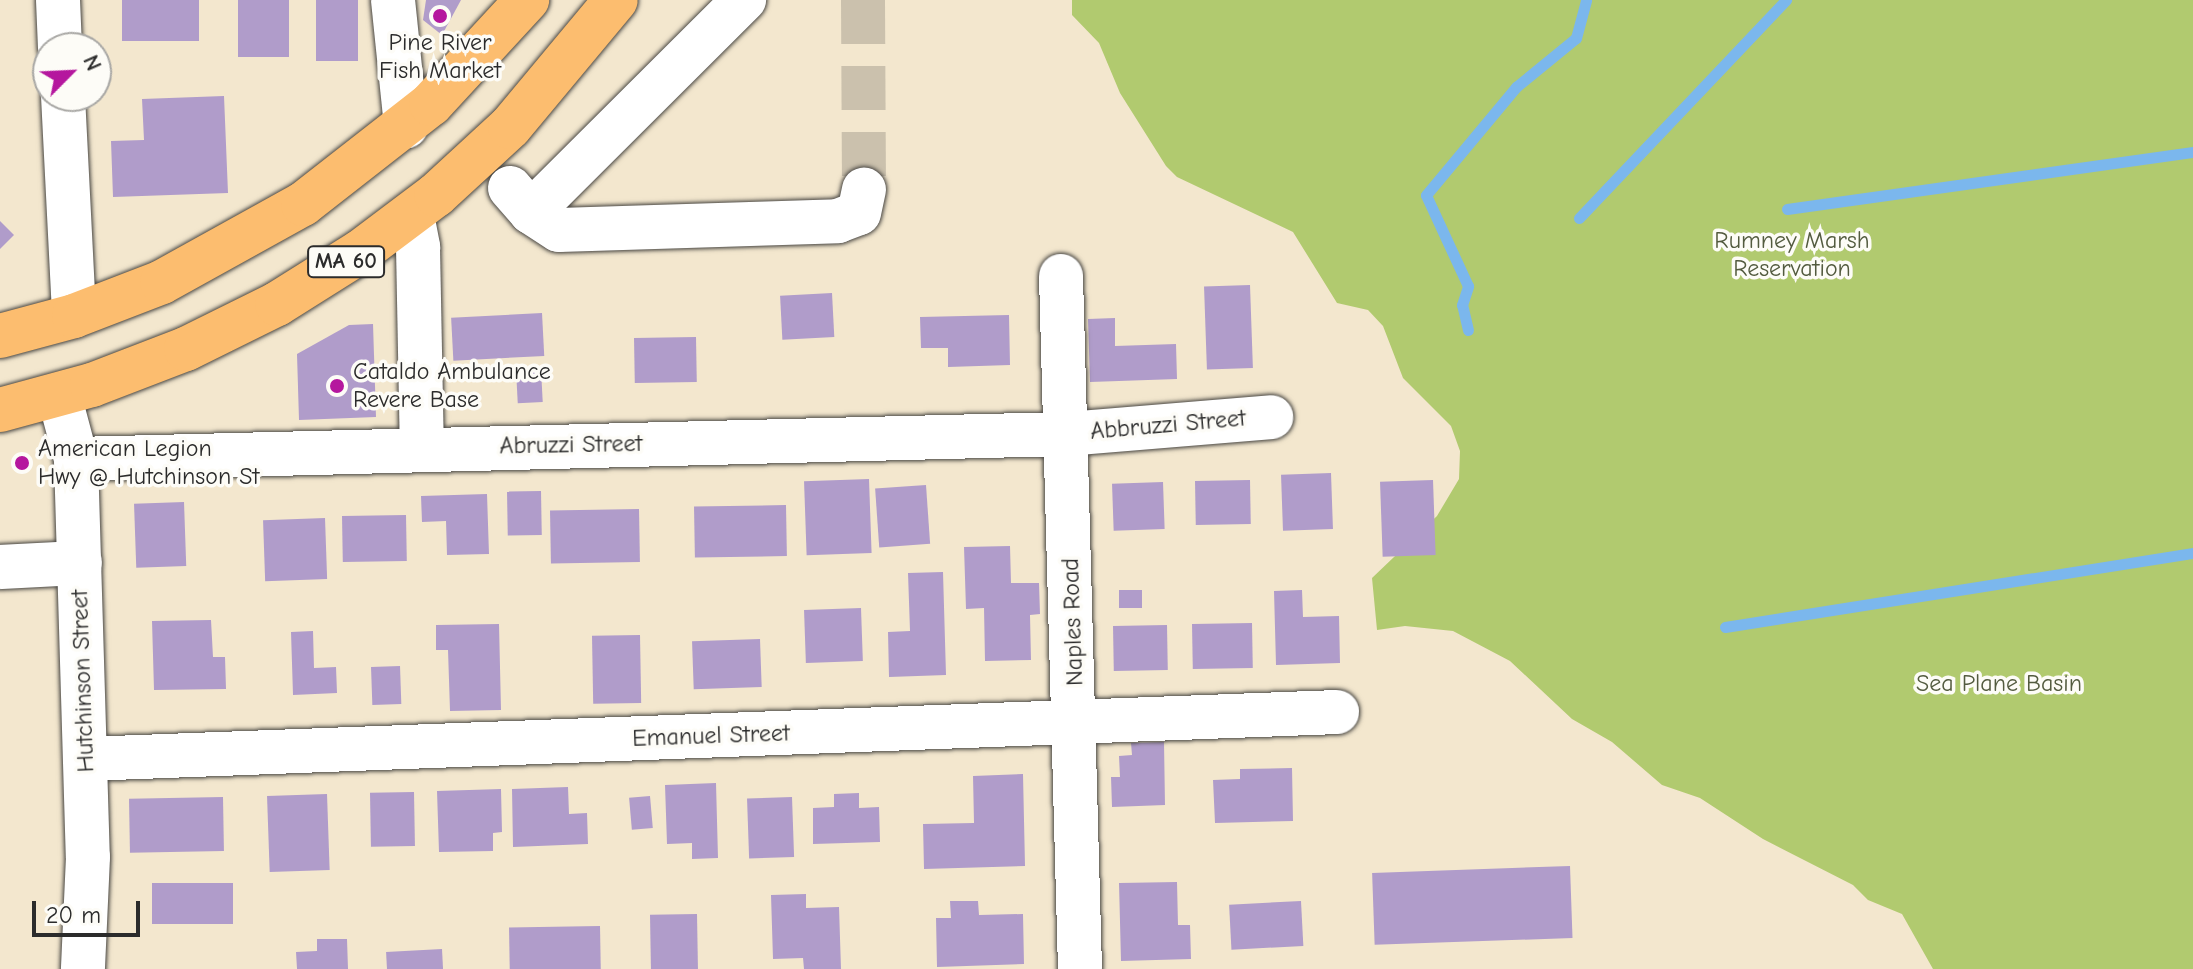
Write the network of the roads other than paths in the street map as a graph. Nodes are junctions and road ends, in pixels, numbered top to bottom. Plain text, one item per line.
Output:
1 (58, 0) edge
2 (393, 0) edge
3 (527, 0) edge
4 (616, 0) edge
5 (744, 0) edge
6 (59, 32) edge
7 (64, 112) edge
8 (406, 126) junction
9 (864, 190) tunnel mouth
10 (412, 215) junction
11 (1061, 276) dead end
12 (74, 316) junction
13 (0, 336) edge
14 (59, 395) junction
15 (0, 410) edge
16 (1271, 417) dead end
17 (1066, 434) junction
18 (422, 448) junction
19 (76, 459) junction
20 (80, 563) junction
21 (0, 567) edge
22 (1337, 712) dead end
23 (1076, 722) junction
24 (86, 759) junction
25 (83, 969) edge
26 (1080, 969) edge

1 - 6 street
2 - 8 street
3 - 8 highway, MA 60
4 - 10 highway, MA 60
5 - 9 street
7 - 12 street
8 - 12 highway, MA 60
10 - 14 highway, MA 60
10 - 18 street
11 - 17 street, Naples Road
12 - 13 highway, MA 60
14 - 15 highway, MA 60
14 - 19 street, Hutchinson Street
16 - 17 street, Abbruzzi Street
17 - 18 street, Abruzzi Street
17 - 23 street, Naples Road
18 - 19 street, Abruzzi Street
19 - 20 street, Hutchinson Street
20 - 21 street
20 - 24 street, Hutchinson Street
22 - 23 street, Emanuel Street
23 - 24 street, Emanuel Street
23 - 26 street, Naples Road
24 - 25 street, Hutchinson Street

